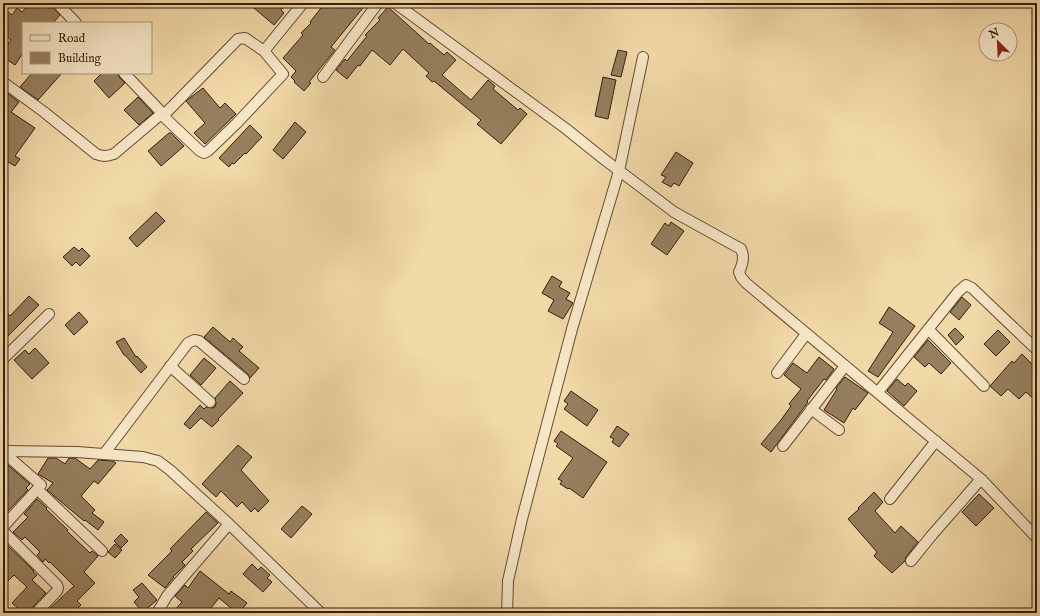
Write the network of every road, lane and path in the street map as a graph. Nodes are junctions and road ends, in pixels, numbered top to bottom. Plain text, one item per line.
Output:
1 (57, 3) edge
2 (302, 3) edge
3 (378, 3) edge
4 (395, 3) edge
5 (75, 22) edge
6 (264, 51) junction
7 (643, 57) dead end
8 (125, 74) edge
9 (323, 77) dead end
10 (3, 82) edge
11 (164, 115) junction
12 (619, 171) junction
13 (49, 314) dead end
14 (928, 329) junction
15 (806, 334) junction
16 (1037, 350) edge
17 (3, 359) edge
18 (170, 366) junction
19 (845, 366) junction
20 (777, 373) dead end
21 (244, 379) dead end
22 (984, 386) dead end
23 (878, 392) junction
24 (210, 402) dead end
25 (811, 409) junction
26 (839, 430) dead end
27 (936, 441) junction
28 (783, 446) dead end
29 (3, 451) edge
30 (104, 454) junction
31 (981, 479) junction
32 (38, 490) junction
33 (890, 499) dead end
34 (229, 524) junction
35 (3, 527) edge
36 (3, 531) edge
37 (1037, 538) edge
38 (102, 551) dead end
39 (911, 561) dead end
40 (36, 613) edge
41 (157, 613) edge
42 (322, 613) edge
43 (507, 613) edge

1 - 5 street
2 - 6 street
3 - 9 street
4 - 12 street
6 - 11 street
6 - 11 street
7 - 12 street
8 - 11 street
10 - 11 street
12 - 15 street
12 - 43 street
13 - 17 street
14 - 16 street
14 - 22 street
14 - 23 street
15 - 19 street
15 - 20 street
18 - 21 street
18 - 24 street
18 - 30 street
19 - 23 street
19 - 25 street
23 - 27 street
25 - 26 street
25 - 28 street
27 - 31 street
27 - 33 street
29 - 30 street
29 - 32 street
30 - 34 street
31 - 37 street
31 - 39 street
32 - 35 street
32 - 38 street
34 - 41 street
34 - 42 street
36 - 40 street

